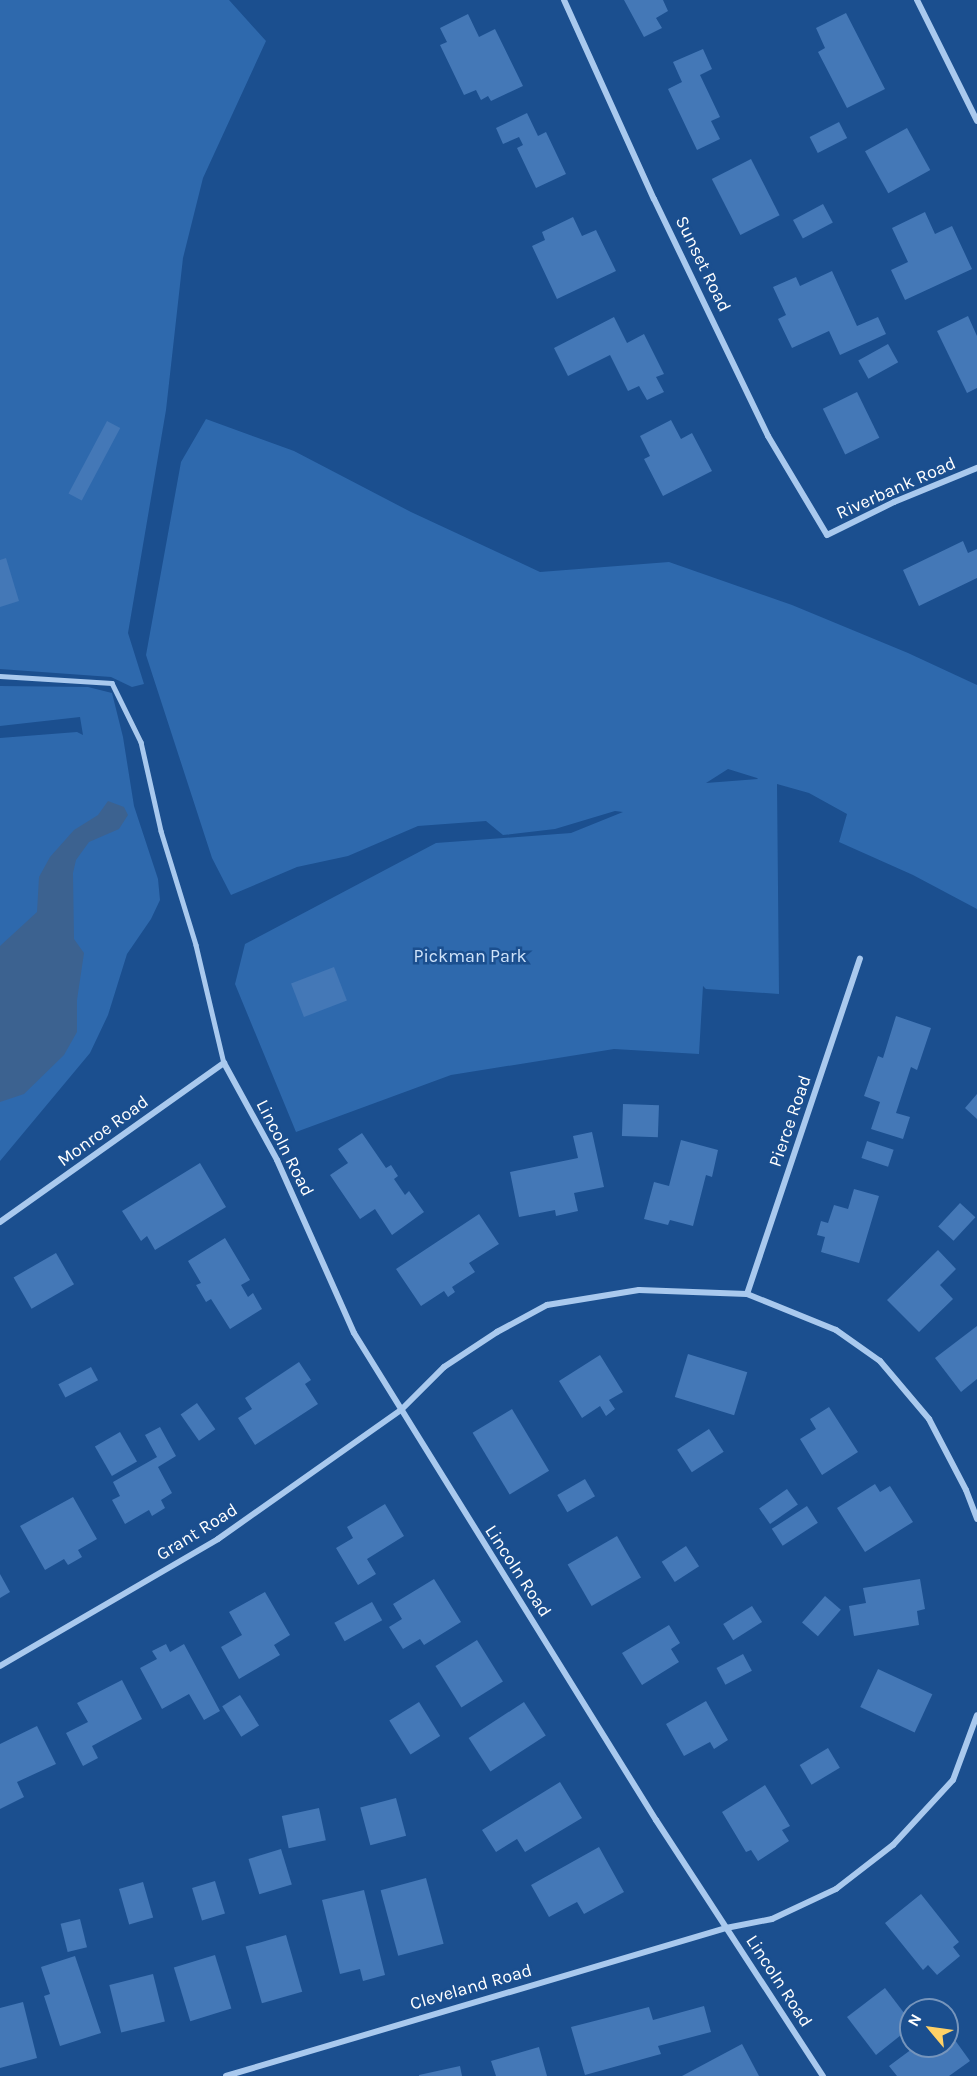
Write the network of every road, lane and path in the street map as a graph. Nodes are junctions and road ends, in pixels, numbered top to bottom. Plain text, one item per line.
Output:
1 (564, 0) edge
2 (917, 0) edge
3 (977, 121) edge
4 (977, 468) edge
5 (827, 535) joint
6 (0, 676) edge
7 (860, 958) dead end
8 (224, 1063) junction
9 (0, 1222) edge
10 (747, 1294) junction
11 (401, 1410) junction
12 (977, 1519) edge
13 (0, 1666) edge
14 (977, 1714) edge
15 (726, 1928) junction
16 (225, 2076) edge
17 (823, 2076) edge

1 - 5 street, Sunset Road
2 - 3 street
4 - 5 street, Riverbank Road
6 - 8 lane
7 - 10 street, Pierce Road
8 - 9 street, Monroe Road
8 - 11 street, Lincoln Road
10 - 11 street, Grant Road
10 - 12 street, Grant Road
11 - 13 street, Grant Road
11 - 15 street, Lincoln Road
14 - 15 street, Cleveland Road
15 - 16 street, Cleveland Road
15 - 17 street, Lincoln Road

